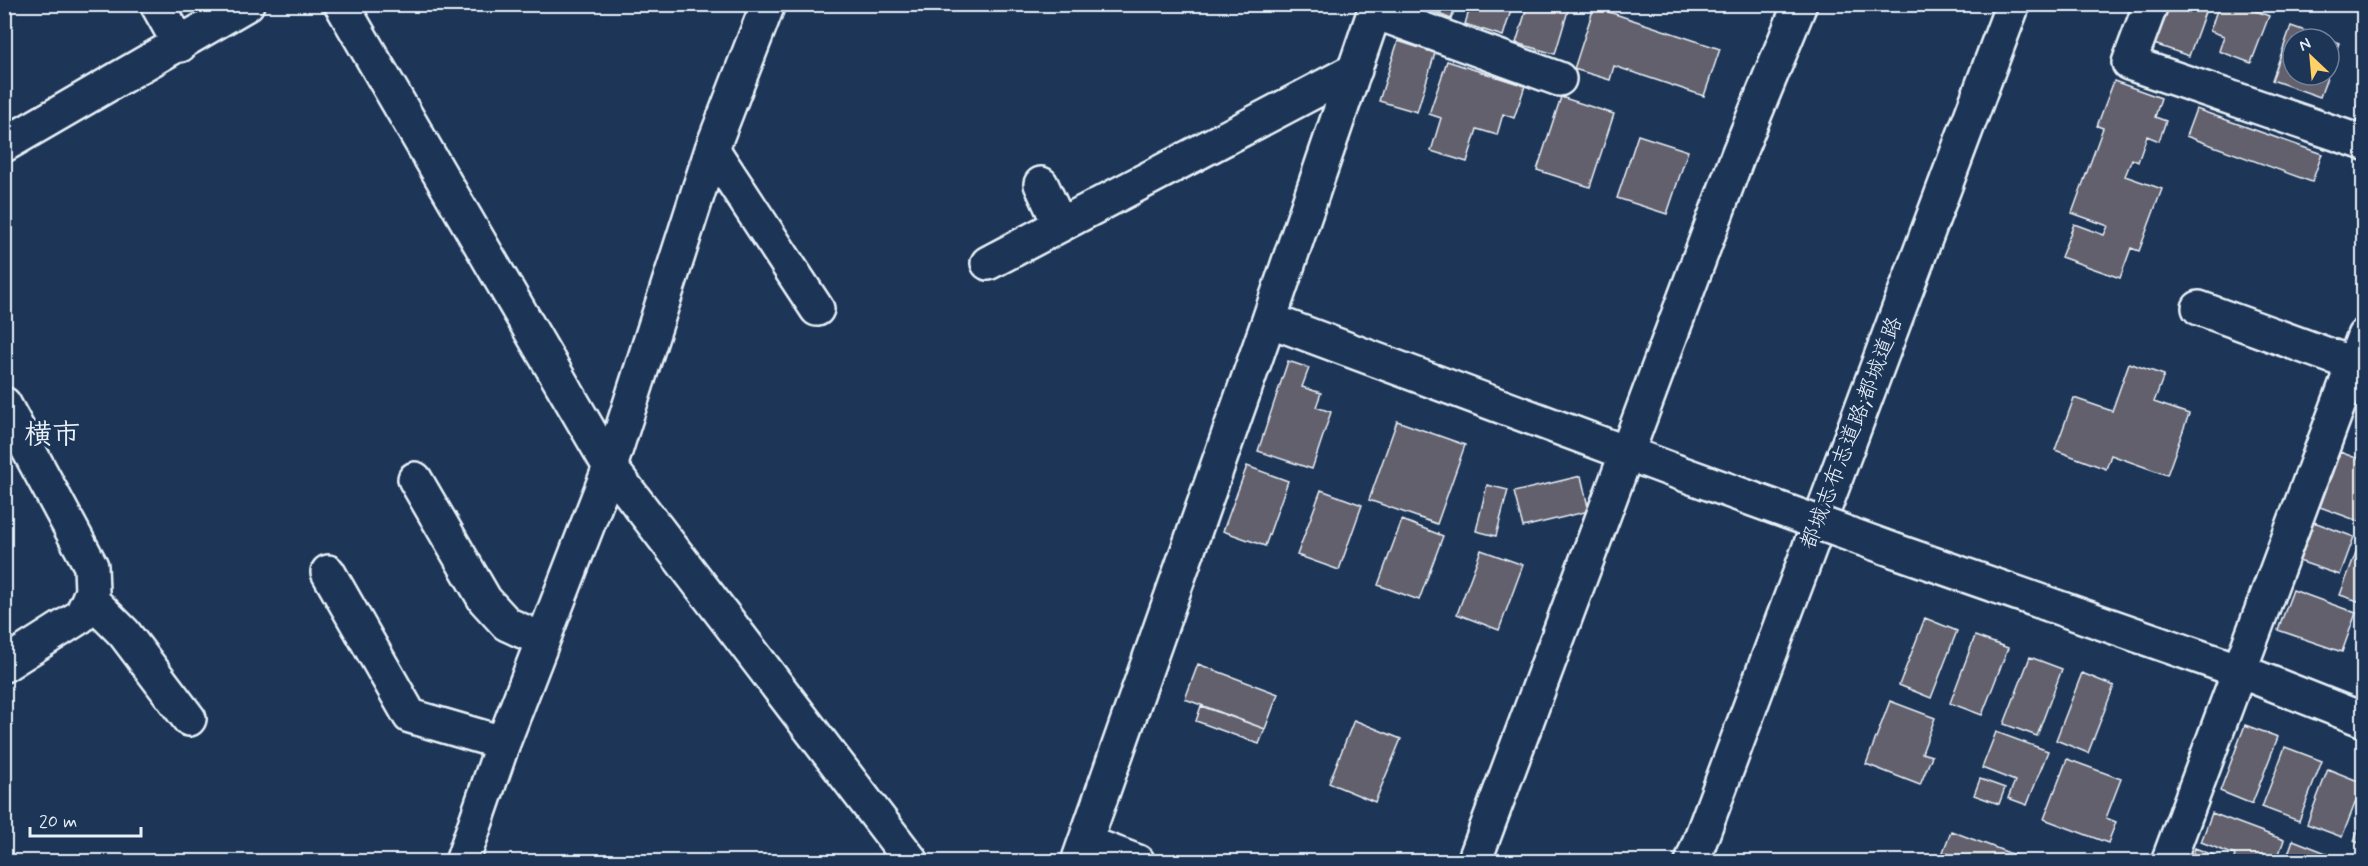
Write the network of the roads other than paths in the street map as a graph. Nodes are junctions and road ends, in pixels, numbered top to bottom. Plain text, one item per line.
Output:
1 (157, 4) edge
2 (246, 4) edge
3 (340, 4) edge
4 (768, 4) edge
5 (1800, 4) edge
6 (1990, 4) edge
7 (2013, 4) edge
8 (2027, 4) edge
9 (2151, 4) edge
10 (1376, 8) edge
11 (180, 45) junction
12 (1355, 70) junction
13 (1559, 79) dead end
14 (2364, 144) edge
15 (4, 145) edge
16 (712, 148) junction
17 (1041, 184) dead end
18 (1060, 225) junction
19 (988, 263) dead end
20 (2199, 308) dead end
21 (817, 309) dead end
22 (1269, 320) junction
23 (2358, 350) edge
24 (1877, 368) junction
25 (4, 404) edge
26 (2351, 410) edge
27 (1626, 453) junction
28 (610, 467) junction
29 (415, 479) dead end
30 (328, 572) dead end
31 (89, 598) junction
32 (543, 640) junction
33 (4, 665) edge
34 (2240, 671) junction
35 (189, 719) dead end
36 (2364, 720) edge
37 (503, 743) junction
38 (1081, 851) edge
39 (462, 861) edge
40 (912, 861) edge
41 (1138, 861) edge
42 (1473, 861) edge
43 (1692, 861) edge
44 (2168, 861) edge

1 - 11 main road
2 - 11 main road
3 - 28 main road
4 - 16 main road
5 - 27 main road
6 - 24 main road
7 - 24 main road, 都城志布志道路;都城道路
8 - 24 main road
9 - 14 main road
10 - 12 main road
10 - 13 main road
11 - 15 main road
12 - 18 main road
12 - 22 main road
16 - 21 main road
16 - 28 main road
17 - 18 main road
18 - 19 main road
20 - 23 main road
22 - 27 main road
22 - 38 main road
23 - 26 main road
24 - 43 main road, 都城志布志道路;都城道路
25 - 31 main road
26 - 34 main road
27 - 34 main road, bridge
27 - 42 main road
28 - 32 main road
28 - 40 main road
29 - 32 main road
30 - 37 main road
31 - 33 main road
31 - 35 main road
32 - 37 main road
34 - 36 main road
34 - 44 main road
37 - 39 main road
38 - 41 main road

